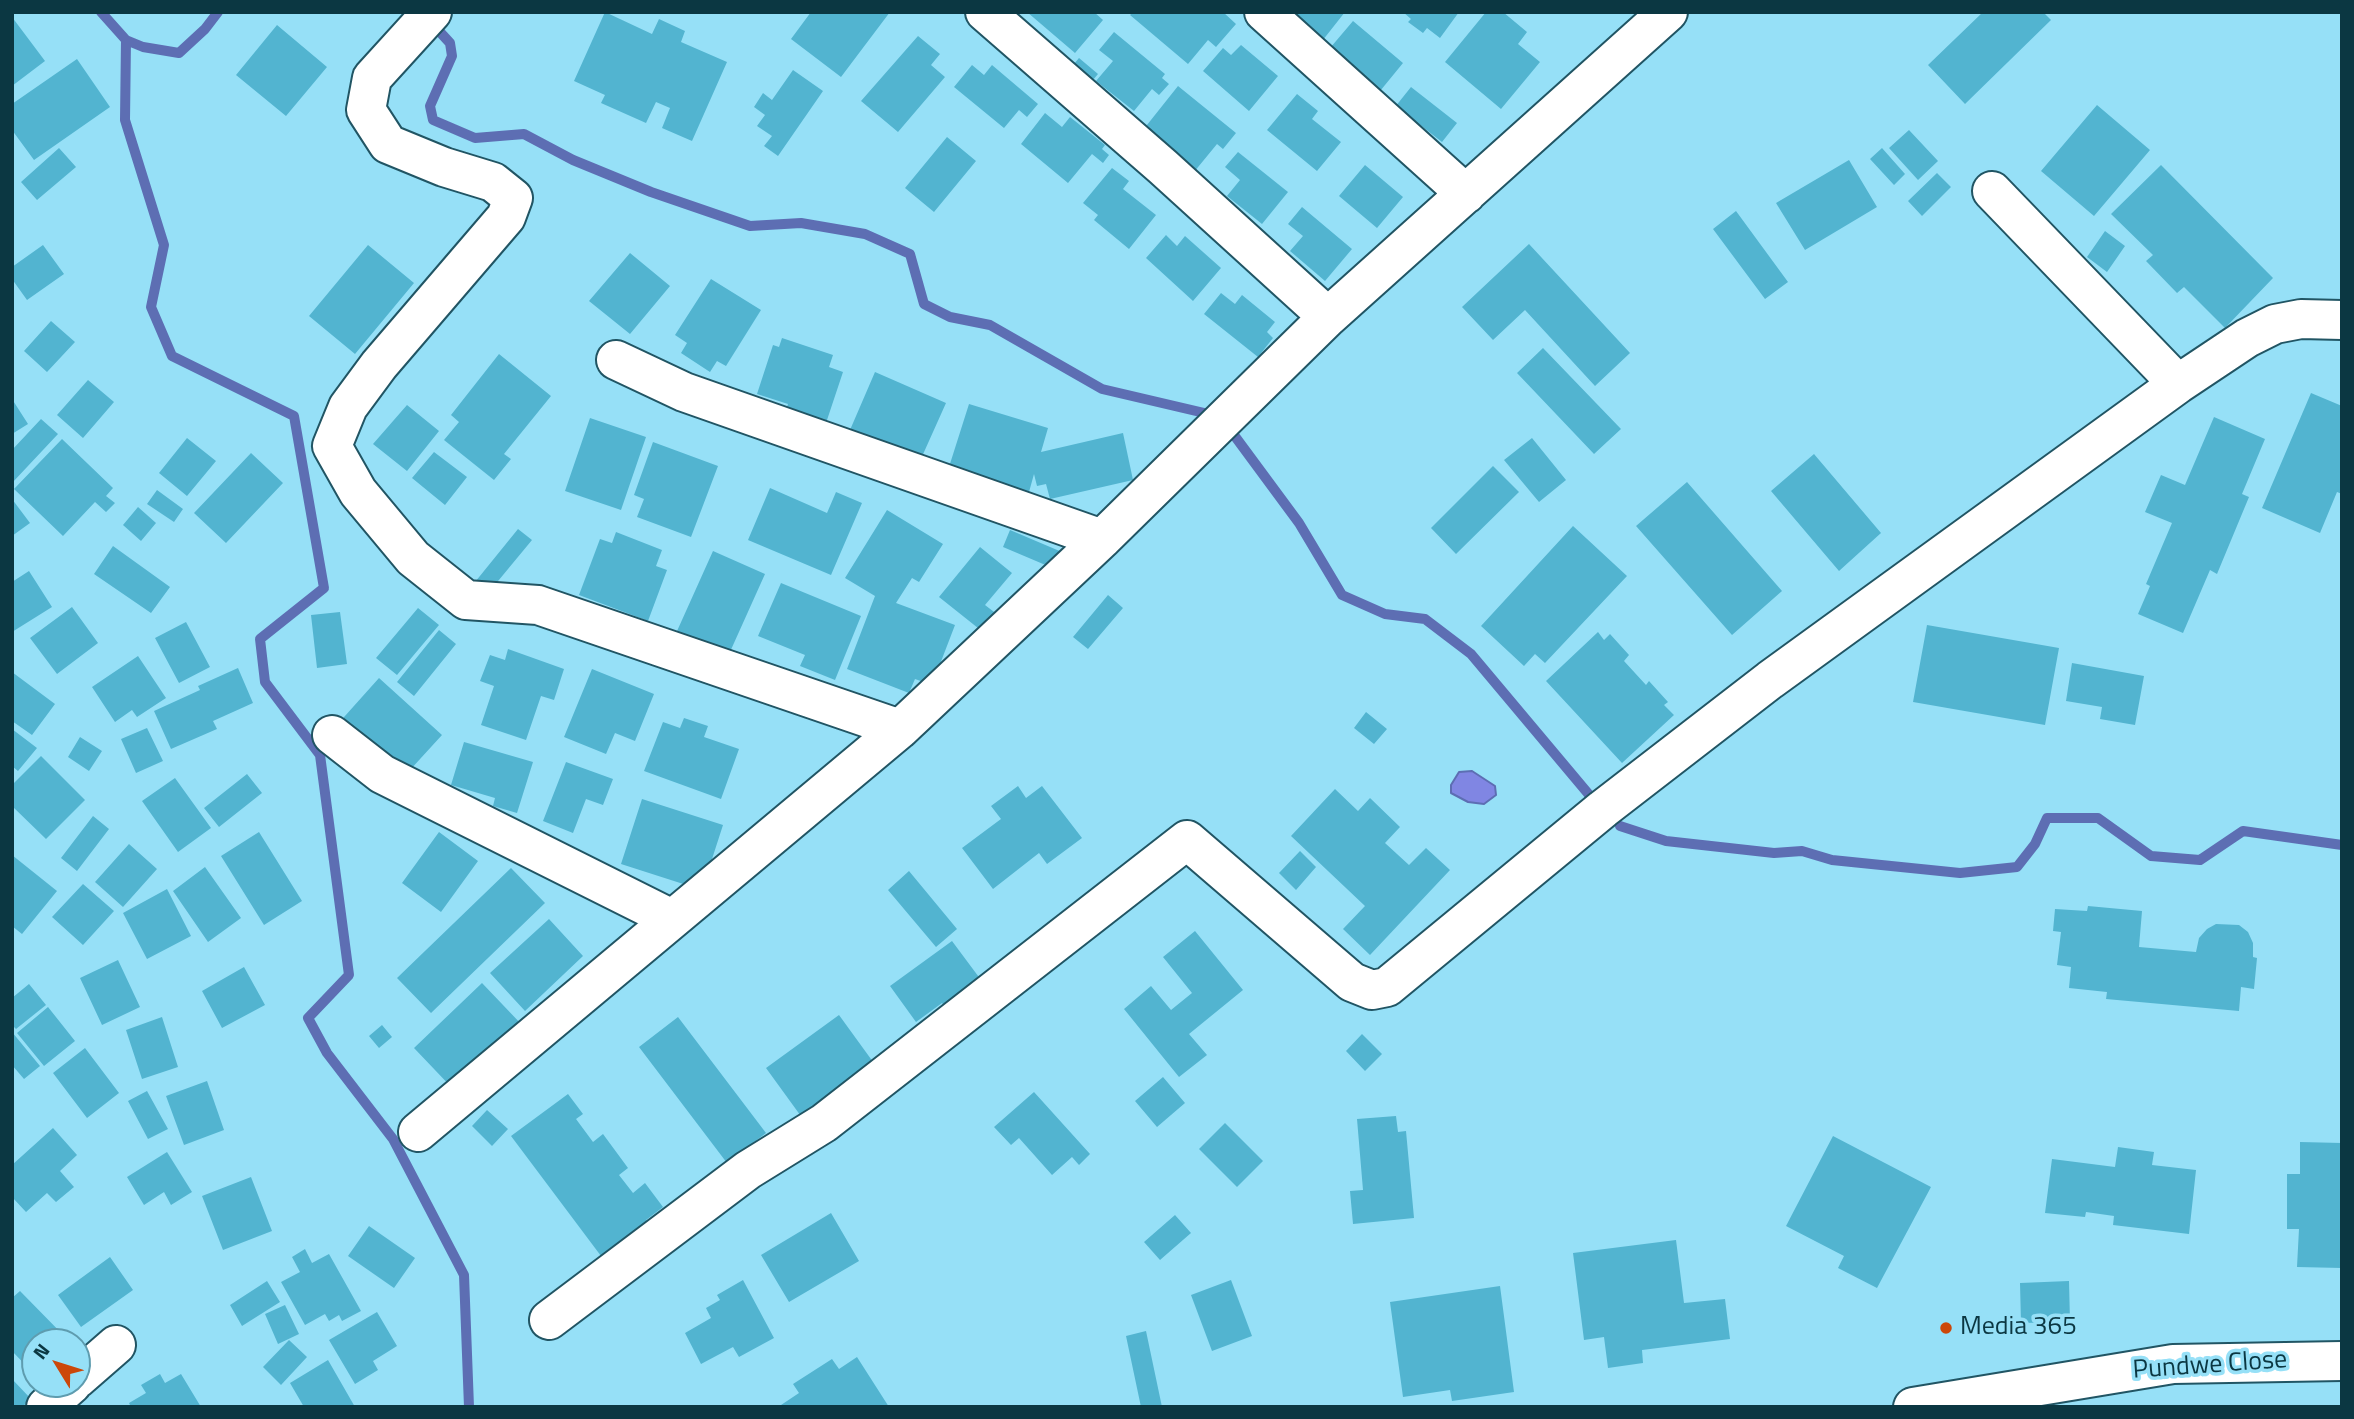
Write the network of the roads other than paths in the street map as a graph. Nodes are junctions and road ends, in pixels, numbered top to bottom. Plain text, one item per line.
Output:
1 (432, 12) edge
2 (985, 12) edge
3 (1264, 12) edge
4 (1668, 12) edge
5 (1992, 191) dead end
6 (1466, 194) junction
7 (1328, 317) junction
8 (2342, 320) edge
9 (616, 360) dead end
10 (2178, 384) junction
11 (1102, 539) junction
12 (900, 729) junction
13 (332, 734) dead end
14 (672, 919) junction
15 (418, 1132) dead end
16 (549, 1320) dead end
17 (116, 1345) dead end
18 (2342, 1361) edge
19 (91, 1367) edge
20 (1913, 1407) edge

1 - 12 street
2 - 7 street
3 - 6 street
4 - 6 street
5 - 10 street
6 - 7 street
7 - 11 street
8 - 10 street
9 - 11 street
10 - 16 street
11 - 12 street
12 - 14 street
13 - 14 street
14 - 15 street
17 - 19 street
18 - 20 street, Pundwe Close

